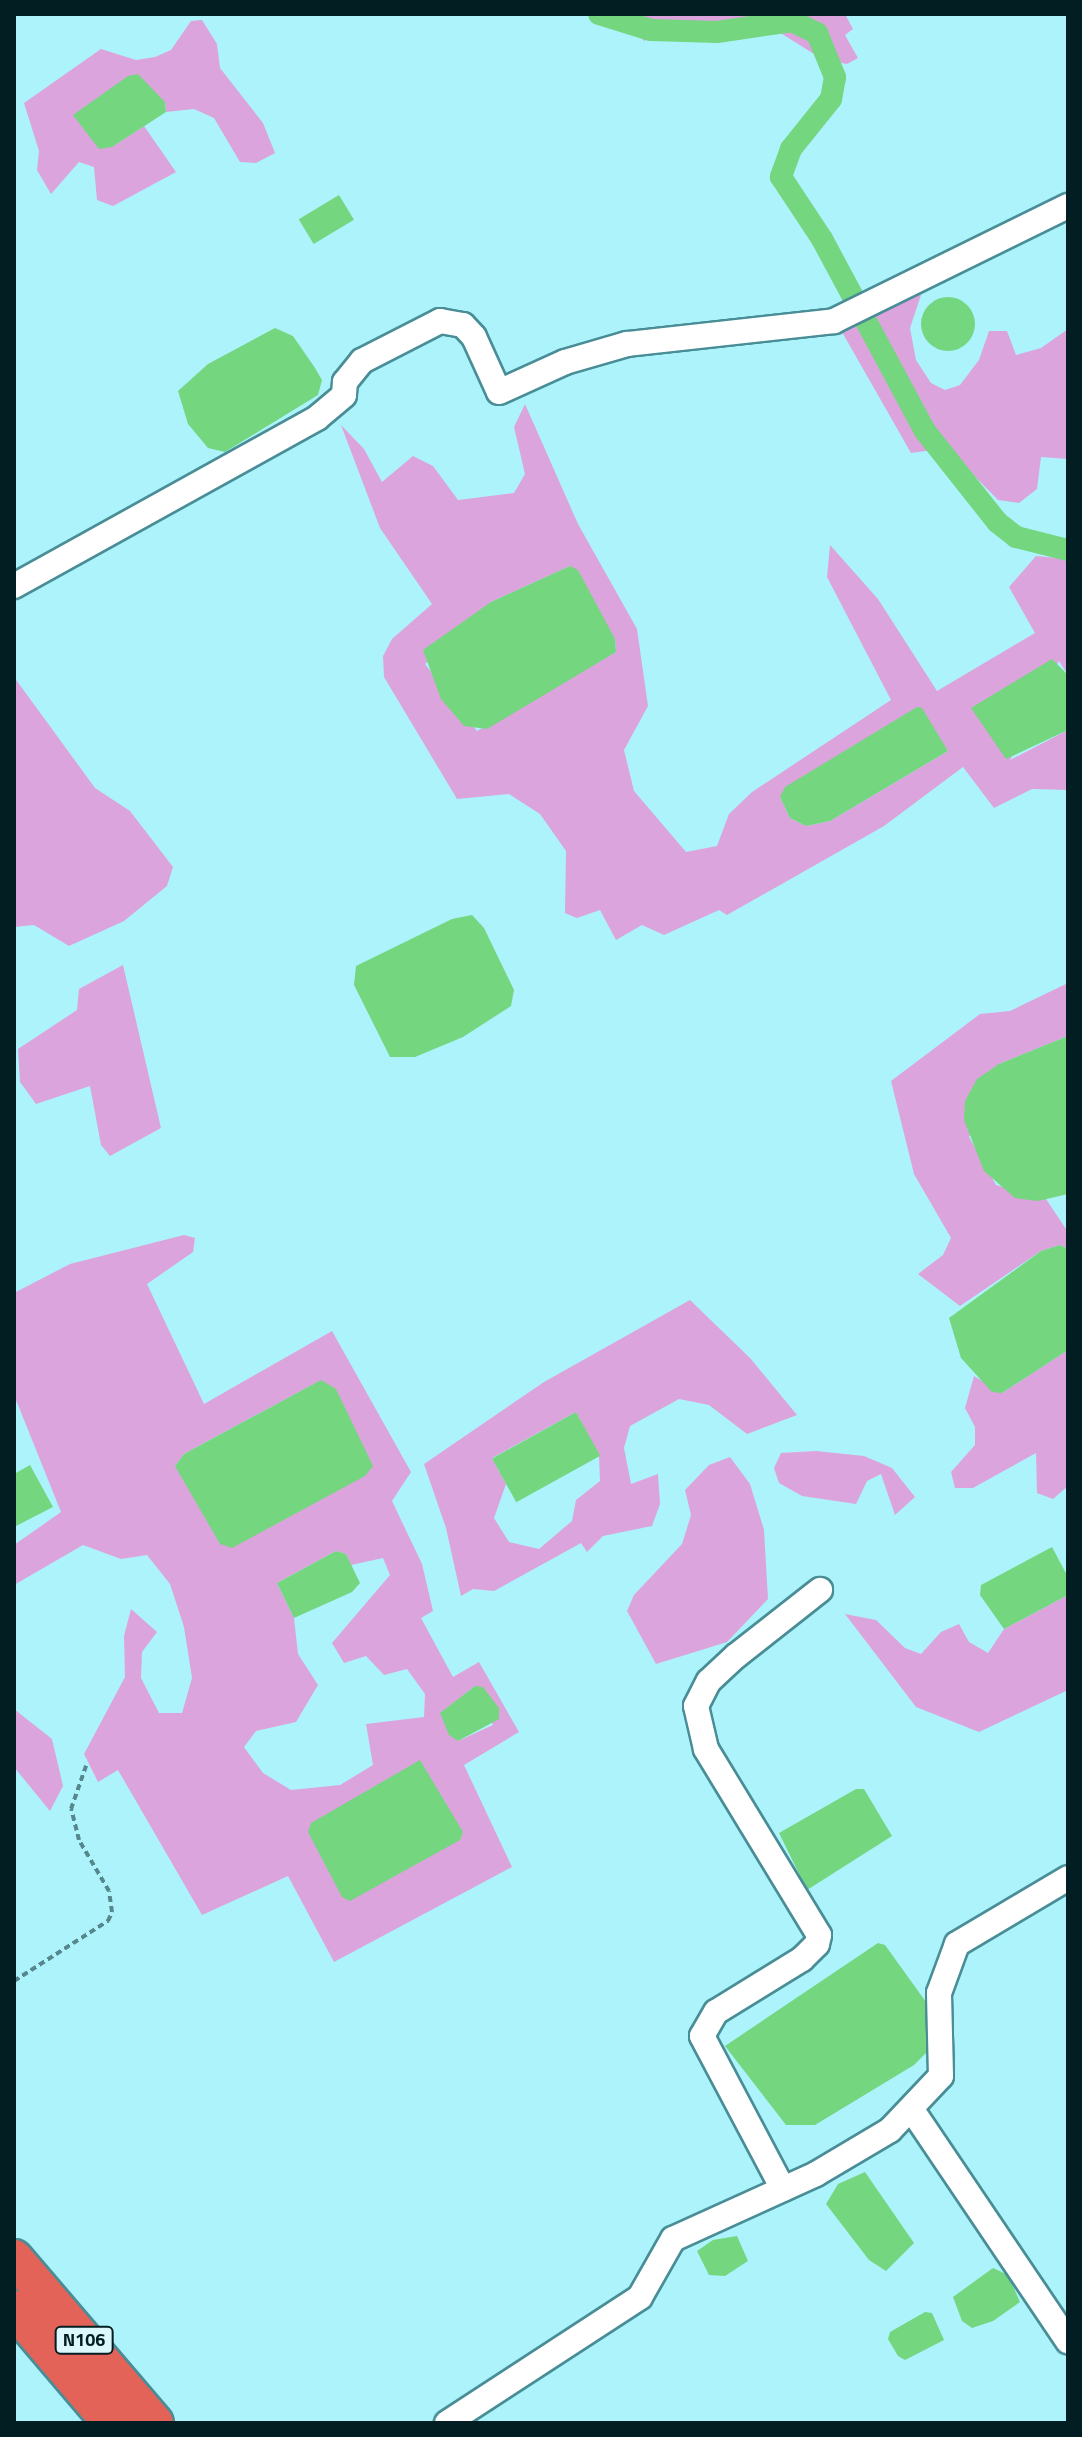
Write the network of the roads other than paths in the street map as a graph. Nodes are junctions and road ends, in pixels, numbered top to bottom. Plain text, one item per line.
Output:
1 (1068, 206) edge
2 (14, 586) edge
3 (820, 1590) dead end
4 (1068, 1878) edge
5 (912, 2110) junction
6 (783, 2189) junction
7 (14, 2258) edge
8 (14, 2309) edge
9 (1068, 2341) edge
10 (111, 2423) edge
11 (155, 2423) edge
12 (447, 2423) edge

1 - 2 street
3 - 6 street
4 - 5 street
5 - 6 street
5 - 9 street
6 - 12 street
7 - 11 highway, N106
8 - 10 highway, N106

